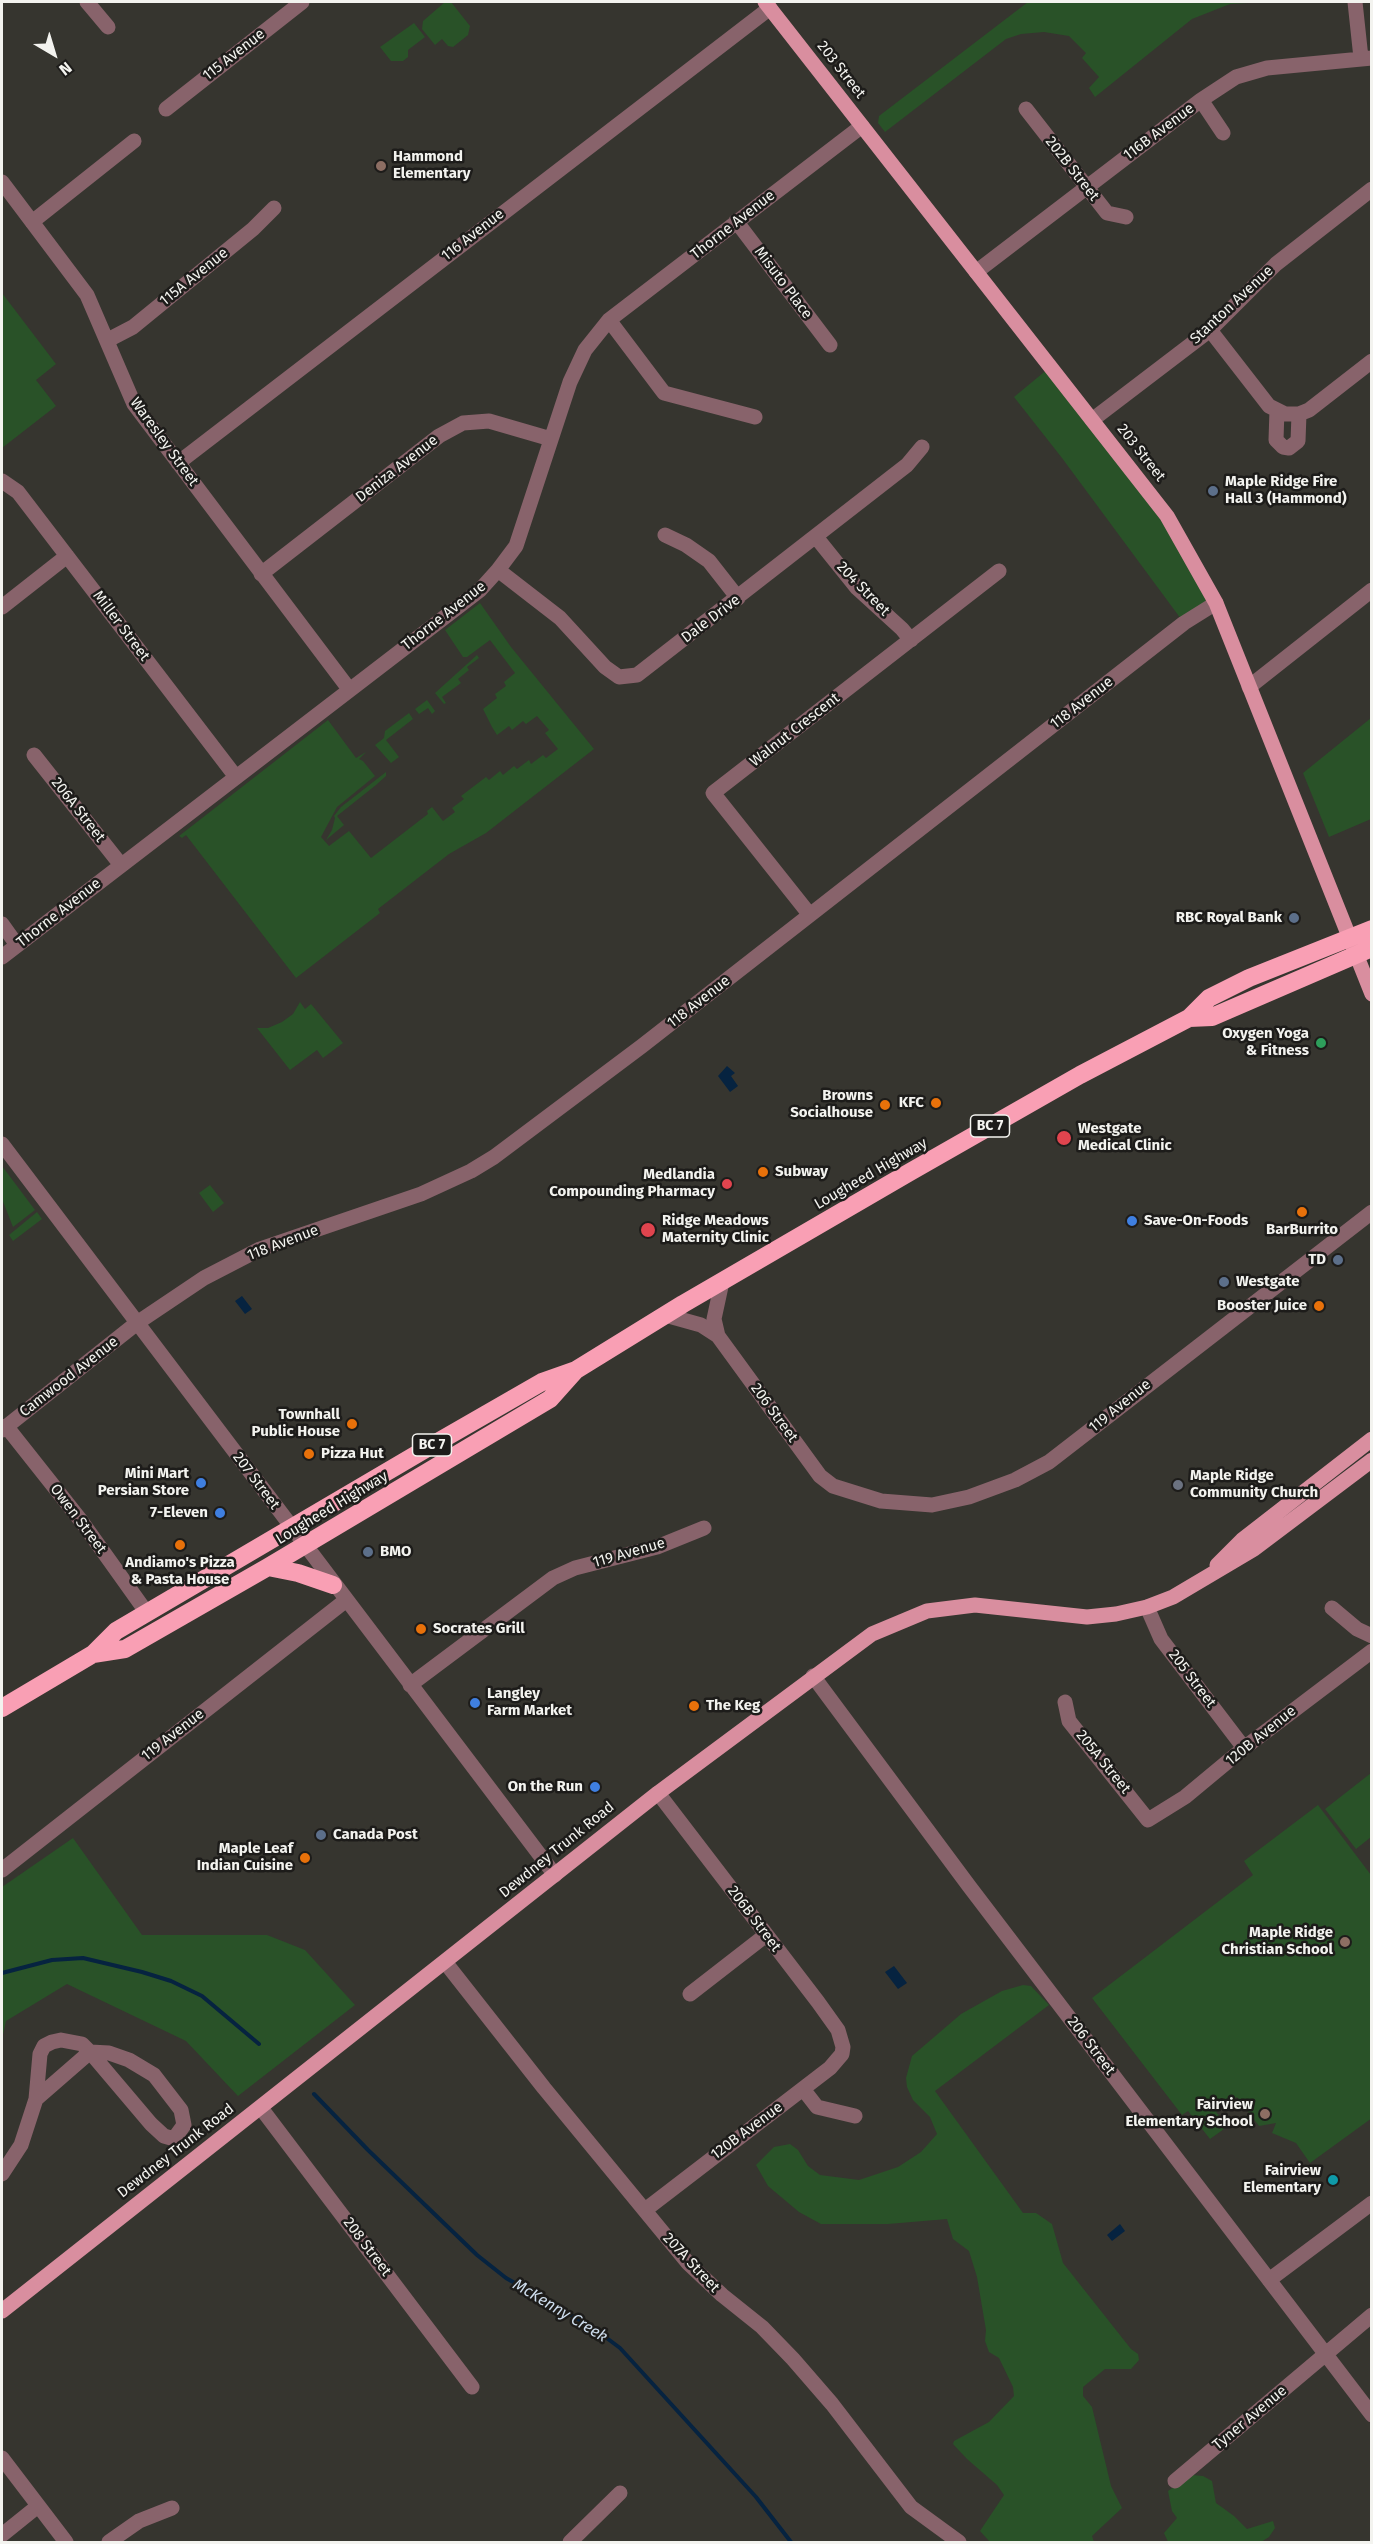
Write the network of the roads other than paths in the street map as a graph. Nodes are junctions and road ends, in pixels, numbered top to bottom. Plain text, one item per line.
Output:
1 (87, 2) edge
2 (1355, 2) edge
3 (293, 4) edge
4 (767, 5) edge
5 (108, 27) dead end
6 (1366, 58) edge
7 (1201, 100) junction
8 (166, 109) dead end
9 (1026, 109) dead end
10 (861, 126) junction
11 (1223, 133) dead end
12 (134, 141) dead end
13 (2, 182) edge
14 (1086, 187) junction
15 (1371, 189) edge
16 (274, 208) dead end
17 (1126, 217) dead end
18 (736, 221) junction
19 (32, 222) junction
20 (976, 272) junction
21 (609, 321) junction
22 (1210, 330) junction
23 (108, 340) junction
24 (830, 345) dead end
25 (1371, 361) edge
26 (1277, 410) junction
27 (1299, 414) junction
28 (755, 417) dead end
29 (1092, 420) junction
30 (551, 439) junction
31 (922, 447) dead end
32 (178, 464) junction
33 (2, 481) edge
34 (665, 535) dead end
35 (816, 537) junction
36 (67, 556) junction
37 (498, 570) junction
38 (999, 571) dead end
39 (261, 574) junction
40 (1371, 590) edge
41 (738, 598) junction
42 (1216, 603) junction
43 (2, 607) edge
44 (911, 640) junction
45 (1249, 687) junction
46 (350, 689) junction
47 (34, 755) dead end
48 (236, 777) junction
49 (121, 865) junction
50 (810, 915) junction
51 (2, 924) edge
52 (1371, 929) edge
53 (17, 945) junction
54 (1358, 947) edge
55 (2, 957) edge
56 (1371, 994) edge
57 (2, 1144) edge
58 (1371, 1212) edge
59 (722, 1282) junction
60 (665, 1315) junction
61 (137, 1323) junction
62 (718, 1336) junction
63 (576, 1370) junction
64 (4, 1428) edge
65 (1371, 1438) edge
66 (1371, 1460) edge
67 (833, 1486) joint
68 (291, 1528) junction
69 (704, 1528) dead end
70 (304, 1546) junction
71 (268, 1567) junction
72 (1200, 1582) junction
73 (333, 1585) junction
74 (345, 1601) junction
75 (1147, 1607) junction
76 (1332, 1608) dead end
77 (147, 1613) junction
78 (1371, 1636) edge
79 (1371, 1650) edge
80 (93, 1654) junction
81 (813, 1676) junction
82 (410, 1686) junction
83 (1065, 1702) dead end
84 (2, 1708) edge
85 (1244, 1748) junction
86 (658, 1793) junction
87 (1148, 1820) joint
88 (2, 1870) edge
89 (555, 1875) junction
90 (766, 1935) junction
91 (445, 1962) junction
92 (690, 1994) dead end
93 (843, 2047) joint
94 (90, 2052) junction
95 (803, 2089) junction
96 (36, 2099) junction
97 (261, 2108) junction
98 (855, 2116) dead end
99 (2, 2174) edge
100 (1371, 2203) edge
101 (645, 2210) junction
102 (1269, 2280) junction
103 (2, 2311) edge
104 (1371, 2316) edge
105 (1325, 2354) junction
106 (472, 2387) dead end
107 (1371, 2415) edge
108 (2, 2458) edge
109 (1175, 2481) dead end
110 (620, 2493) dead end
111 (38, 2506) junction
112 (172, 2508) dead end
113 (2, 2535) edge
114 (66, 2542) edge
115 (109, 2542) edge
116 (570, 2542) edge
117 (959, 2542) edge

1 - 5 street
2 - 6 street
3 - 8 street, 115 Avenue
4 - 10 main road, 203 Street
4 - 32 street, 116 Avenue
6 - 7 street, 116B Avenue
7 - 11 street
7 - 14 street, 116B Avenue
9 - 14 street, 202B Street
10 - 18 street, Thorne Avenue
10 - 20 main road, 203 Street
12 - 19 street
13 - 19 street, Waresley Street
14 - 17 street, 202B Street
14 - 20 street, 116B Avenue
15 - 22 street, Stanton Avenue
16 - 23 street, 115A Avenue
18 - 21 street, Thorne Avenue
18 - 24 street, Misuto Place
19 - 23 street, Waresley Street
20 - 29 main road, 203 Street
21 - 28 street
21 - 30 street, Thorne Avenue
22 - 26 street
22 - 29 street, Stanton Avenue
23 - 32 street, Waresley Street
25 - 27 street
26 - 27 street
26 - 27 street
29 - 42 main road, 203 Street
30 - 37 street, Thorne Avenue
30 - 39 street, Deniza Avenue
31 - 35 street, Dale Drive
32 - 39 street, Waresley Street
33 - 36 street, Miller Street
34 - 41 street
35 - 41 street, Dale Drive
35 - 44 street, 204 Street
36 - 43 street
36 - 48 street, Miller Street
37 - 41 street, Dale Drive
37 - 46 street, Thorne Avenue
38 - 44 street, Walnut Crescent
39 - 46 street, Waresley Street
40 - 45 street
42 - 45 main road, 203 Street
42 - 50 street, 118 Avenue
44 - 50 street, Walnut Crescent
45 - 54 main road, 203 Street
46 - 48 street, Thorne Avenue
47 - 49 street, 206A Street
48 - 49 street, Thorne Avenue
49 - 53 street, Thorne Avenue
50 - 61 street, 118 Avenue
51 - 53 street
52 - 54 highway, Lougheed Highway / BC 7
53 - 55 street, Thorne Avenue
54 - 56 main road, 203 Street
54 - 59 highway, Lougheed Highway / BC 7
57 - 61 street, 207 Street
58 - 67 street, 119 Avenue
59 - 60 highway, Lougheed Highway / BC 7
59 - 62 street
60 - 62 street, 206 Street
60 - 63 highway, Lougheed Highway / BC 7
61 - 64 street, Camwood Avenue
61 - 68 street, 207 Street
62 - 67 street, 206 Street
63 - 68 highway, Lougheed Highway / BC 7
63 - 70 highway, Lougheed Highway / BC 7
64 - 77 street, Owen Street
65 - 72 main road, Dewdney Trunk Road
66 - 72 main road, Dewdney Trunk Road
68 - 70 street, 207 Street
68 - 77 highway, Lougheed Highway / BC 7
69 - 82 street, 119 Avenue
70 - 71 highway, Lougheed Highway / BC 7
70 - 73 street, 207 Street
71 - 73 highway
71 - 80 highway, Lougheed Highway / BC 7
72 - 75 main road, Dewdney Trunk Road
73 - 74 street, 207 Street
74 - 82 street, 207 Street
74 - 88 street, 119 Avenue
75 - 81 main road, Dewdney Trunk Road
75 - 85 street, 205 Street
76 - 78 street
77 - 80 highway, Lougheed Highway / BC 7
79 - 85 street, 120B Avenue
80 - 84 highway, Lougheed Highway / BC 7
81 - 86 main road, Dewdney Trunk Road
81 - 102 street, 206 Street
82 - 89 street, 207 Street
83 - 87 street, 205A Street
85 - 87 street, 120B Avenue
86 - 89 main road, Dewdney Trunk Road
86 - 90 street, 206B Street
89 - 91 main road, Dewdney Trunk Road
90 - 92 street
90 - 93 street, 206B Street
91 - 97 main road, Dewdney Trunk Road
91 - 101 street, 207A Street
93 - 95 street, 120B Avenue
94 - 94 street
94 - 96 street
94 - 96 street
95 - 98 street
95 - 101 street, 120B Avenue
96 - 99 street
97 - 103 main road, Dewdney Trunk Road
97 - 106 street, 208 Street
100 - 102 street
101 - 117 street, 207A Street
102 - 105 street, 206 Street
104 - 105 street, Tyner Avenue
105 - 107 street, 206 Street
105 - 109 street, Tyner Avenue
108 - 111 street
110 - 116 street
111 - 113 street
111 - 114 street
112 - 115 street

